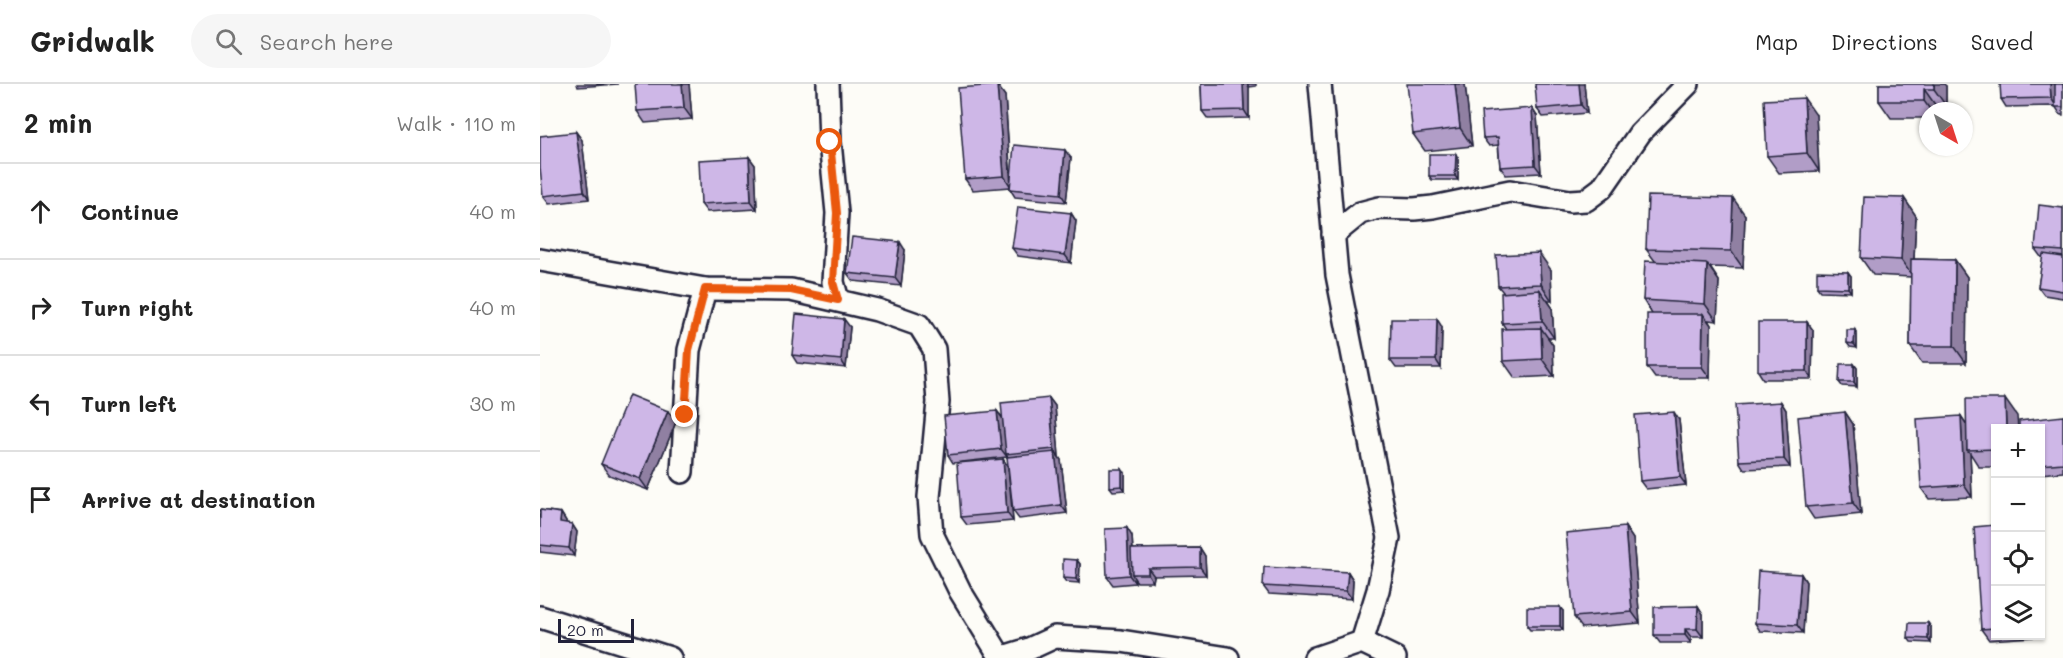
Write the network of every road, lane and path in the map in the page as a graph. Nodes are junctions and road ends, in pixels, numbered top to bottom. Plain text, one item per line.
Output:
1 (828, 84) edge
2 (1320, 84) edge
3 (1688, 84) edge
4 (1334, 235) junction
5 (540, 260) edge
6 (705, 289) junction
7 (838, 300) junction
8 (682, 472) dead end
9 (540, 617) edge
10 (1362, 642) junction
11 (670, 658) edge
12 (1000, 658) edge
13 (1228, 658) edge
14 (1315, 658) edge
15 (1395, 658) edge

1 - 7 street
2 - 4 street
3 - 4 street
4 - 10 street
5 - 6 street
6 - 7 street
6 - 8 street
7 - 12 street
9 - 11 street
10 - 14 street
10 - 15 street
12 - 13 street

